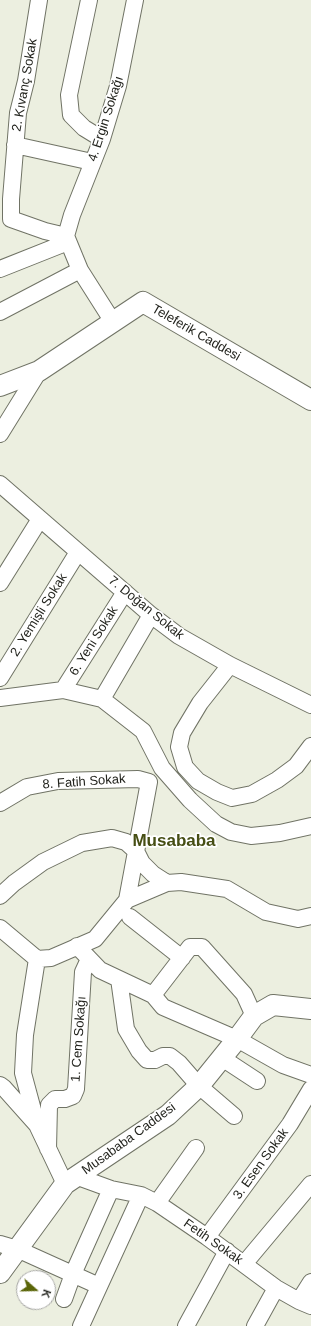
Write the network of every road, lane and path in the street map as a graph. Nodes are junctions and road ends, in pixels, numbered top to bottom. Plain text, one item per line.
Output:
1 (39, 0) edge
2 (89, 0) edge
3 (135, 0) edge
4 (102, 139) junction
5 (16, 145) junction
6 (92, 162) junction
7 (67, 239) junction
8 (0, 268) edge
9 (80, 270) junction
10 (0, 312) edge
11 (113, 322) junction
12 (39, 371) junction
13 (0, 386) edge
14 (311, 400) edge
15 (0, 434) edge
16 (0, 484) edge
17 (40, 519) junction
18 (78, 552) junction
19 (0, 583) edge
20 (125, 592) junction
21 (151, 615) junction
22 (230, 665) junction
23 (0, 678) edge
24 (63, 690) junction
25 (0, 698) edge
26 (102, 699) junction
27 (311, 705) edge
28 (311, 746) edge
29 (232, 798) junction
30 (190, 800) junction
31 (0, 803) edge
32 (311, 826) edge
33 (136, 851) junction
34 (167, 883) junction
35 (0, 896) edge
36 (127, 900) junction
37 (311, 916) edge
38 (130, 917) dead end
39 (0, 928) edge
40 (77, 946) junction
41 (182, 958) junction
42 (37, 959) junction
43 (89, 959) junction
44 (120, 979) junction
45 (153, 995) junction
46 (311, 1010) edge
47 (254, 1016) junction
48 (237, 1039) junction
49 (222, 1058) junction
50 (311, 1075) edge
51 (257, 1081) dead end
52 (0, 1085) edge
53 (199, 1086) junction
54 (311, 1089) edge
55 (234, 1116) dead end
56 (37, 1125) junction
57 (196, 1148) dead end
58 (48, 1149) junction
59 (71, 1180) junction
60 (311, 1184) edge
61 (111, 1189) junction
62 (141, 1195) junction
63 (157, 1203) junction
64 (207, 1237) junction
65 (9, 1246) edge
66 (227, 1251) junction
67 (244, 1264) junction
68 (0, 1273) edge
69 (73, 1274) junction
70 (311, 1282) edge
71 (99, 1286) junction
72 (276, 1288) junction
73 (64, 1299) dead end
74 (305, 1303) edge
75 (81, 1326) edge
76 (186, 1326) edge
77 (255, 1326) edge

1 - 5 street, 2. Kıvanç Sokak
2 - 4 street
3 - 4 street, 4. Ergin Sokağı
4 - 6 street, 4. Ergin Sokağı
5 - 6 street
5 - 7 street, 2. Kıvanç Sokak
6 - 7 street, 4. Ergin Sokağı
7 - 8 street
7 - 9 street
9 - 10 street
9 - 11 street
11 - 12 main road, Teleferik Caddesi
11 - 14 main road, Teleferik Caddesi
12 - 13 main road, Teleferik Caddesi
12 - 15 street
16 - 17 street, 7. Doğan Sokak
17 - 18 street, 7. Doğan Sokak
17 - 19 street
18 - 20 street, 7. Doğan Sokak
18 - 23 street, 2. Yemişli Sokak
20 - 21 street, 7. Doğan Sokak
20 - 24 street, 6. Yeni Sokak
21 - 22 street, 7. Doğan Sokak
21 - 26 street
22 - 27 street, 7. Doğan Sokak
22 - 29 street
24 - 25 street
24 - 26 street
26 - 30 street
28 - 29 street
29 - 30 street
30 - 32 street
31 - 33 street, 8. Fatih Sokak
33 - 34 street
33 - 35 street
33 - 36 street
34 - 36 street
34 - 37 street
36 - 40 street
38 - 41 street
39 - 42 street
40 - 42 street
40 - 43 street
41 - 45 street
41 - 47 street
42 - 56 street
43 - 44 street
43 - 58 street, 1. Cem Sokağı
44 - 45 street
44 - 53 street
45 - 48 street
46 - 47 main road, Musababa Caddesi
47 - 48 main road, Musababa Caddesi
48 - 49 main road, Musababa Caddesi
48 - 50 street
49 - 51 street
49 - 53 main road, Musababa Caddesi
52 - 56 street
53 - 55 street
53 - 59 main road, Musababa Caddesi
54 - 64 street, 3. Esen Sokak
56 - 58 street
57 - 63 street
58 - 59 street
59 - 61 street, Fetih Sokak
59 - 65 main road, Musababa Caddesi
60 - 67 street
61 - 62 street, Fetih Sokak
61 - 69 street
62 - 63 street, Fetih Sokak
62 - 71 street
63 - 64 street, Fetih Sokak
64 - 66 street, Fetih Sokak
65 - 68 main road, Musababa Caddesi
65 - 69 street
66 - 67 street, Fetih Sokak
66 - 76 street
67 - 72 street, Fetih Sokak
69 - 71 street
69 - 73 street
70 - 74 street
71 - 75 street
72 - 74 street, Fetih Sokak
72 - 77 street

